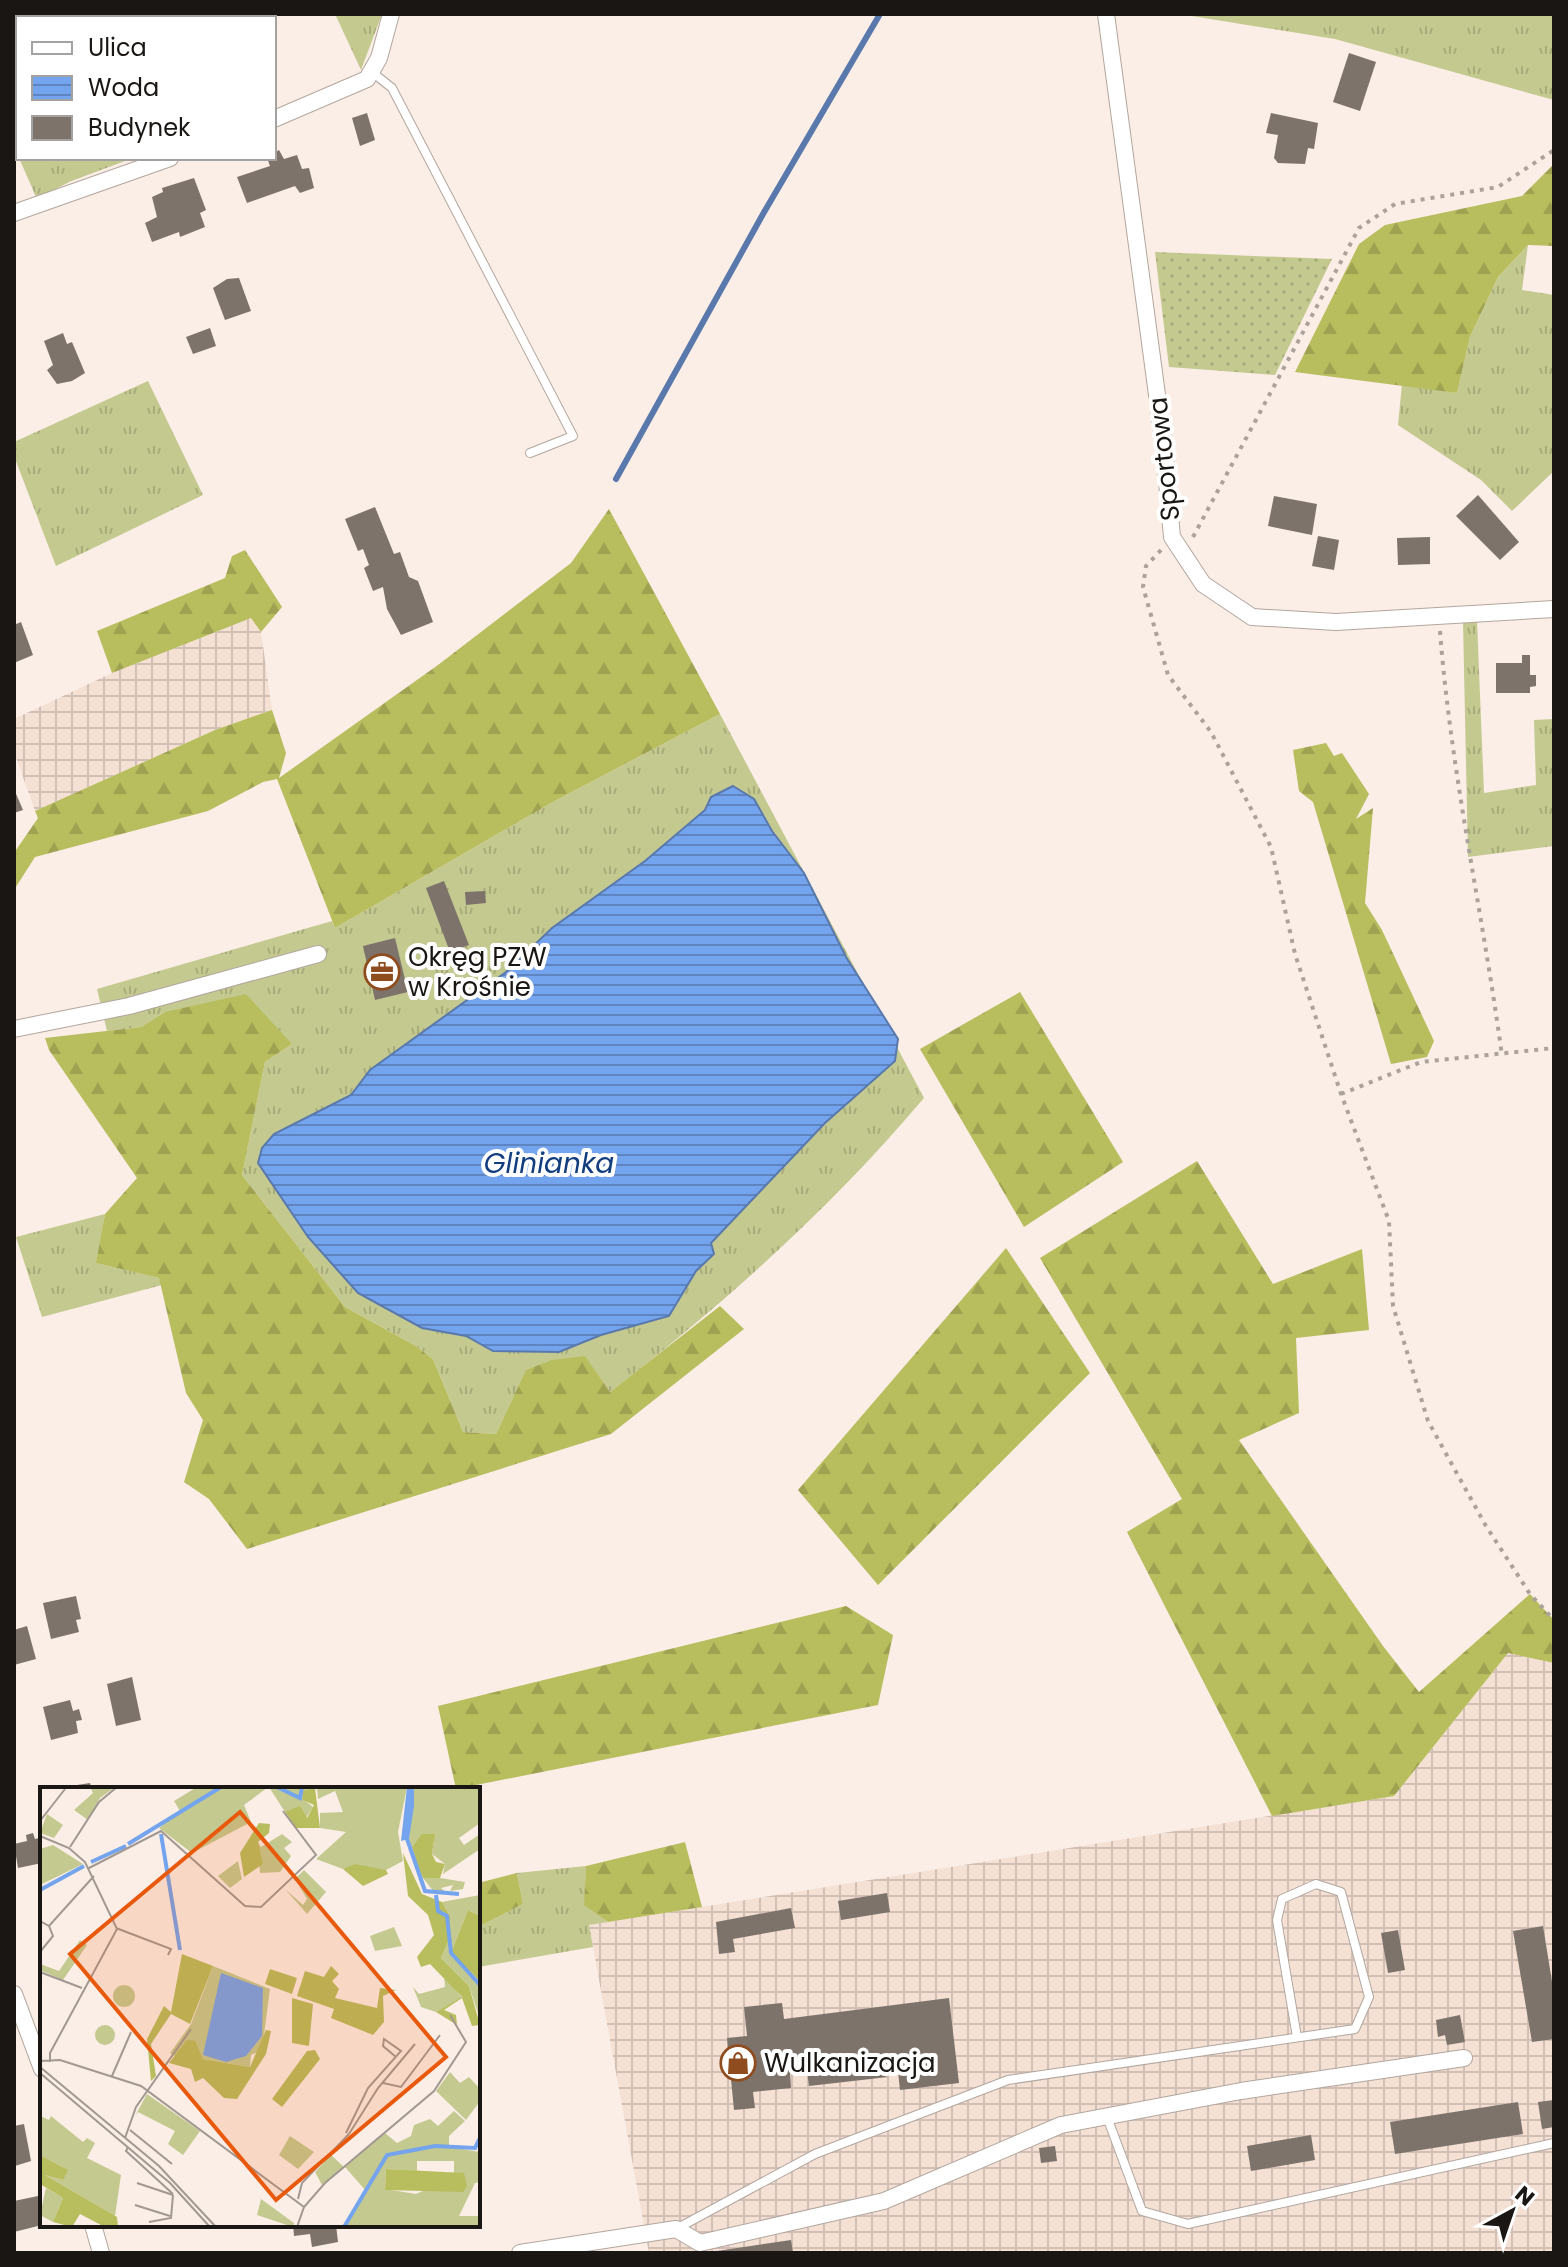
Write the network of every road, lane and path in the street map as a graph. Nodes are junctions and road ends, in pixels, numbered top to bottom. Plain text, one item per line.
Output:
1 (391, 14) edge
2 (1106, 14) edge
3 (371, 71) junction
4 (276, 118) edge
5 (1554, 150) edge
6 (164, 160) edge
7 (14, 213) edge
8 (530, 453) dead end
9 (1172, 537) junction
10 (1184, 555) junction
11 (1554, 609) edge
12 (1430, 617) junction
13 (318, 954) dead end
14 (14, 1029) edge
15 (1554, 1048) edge
16 (1502, 1056) junction
17 (1341, 1094) junction
18 (1554, 1620) edge
19 (14, 1994) edge
20 (1297, 2037) junction
21 (1464, 2058) dead end
22 (40, 2064) edge
23 (1107, 2116) junction
24 (1554, 2143) edge
25 (94, 2227) edge
26 (676, 2229) junction
27 (101, 2253) edge
28 (520, 2253) edge

1 - 3 street
2 - 9 street, Sportowa
3 - 4 street
3 - 8 lane
5 - 10 path
6 - 7 street
9 - 10 street, Sportowa
9 - 17 path
10 - 12 street, Sportowa
11 - 12 street, Sportowa
12 - 16 path
13 - 14 street
15 - 16 path
16 - 17 path
17 - 18 path
19 - 22 street
20 - 20 lane
20 - 26 lane
21 - 23 street
23 - 24 lane
23 - 26 street
25 - 27 street
26 - 28 street

